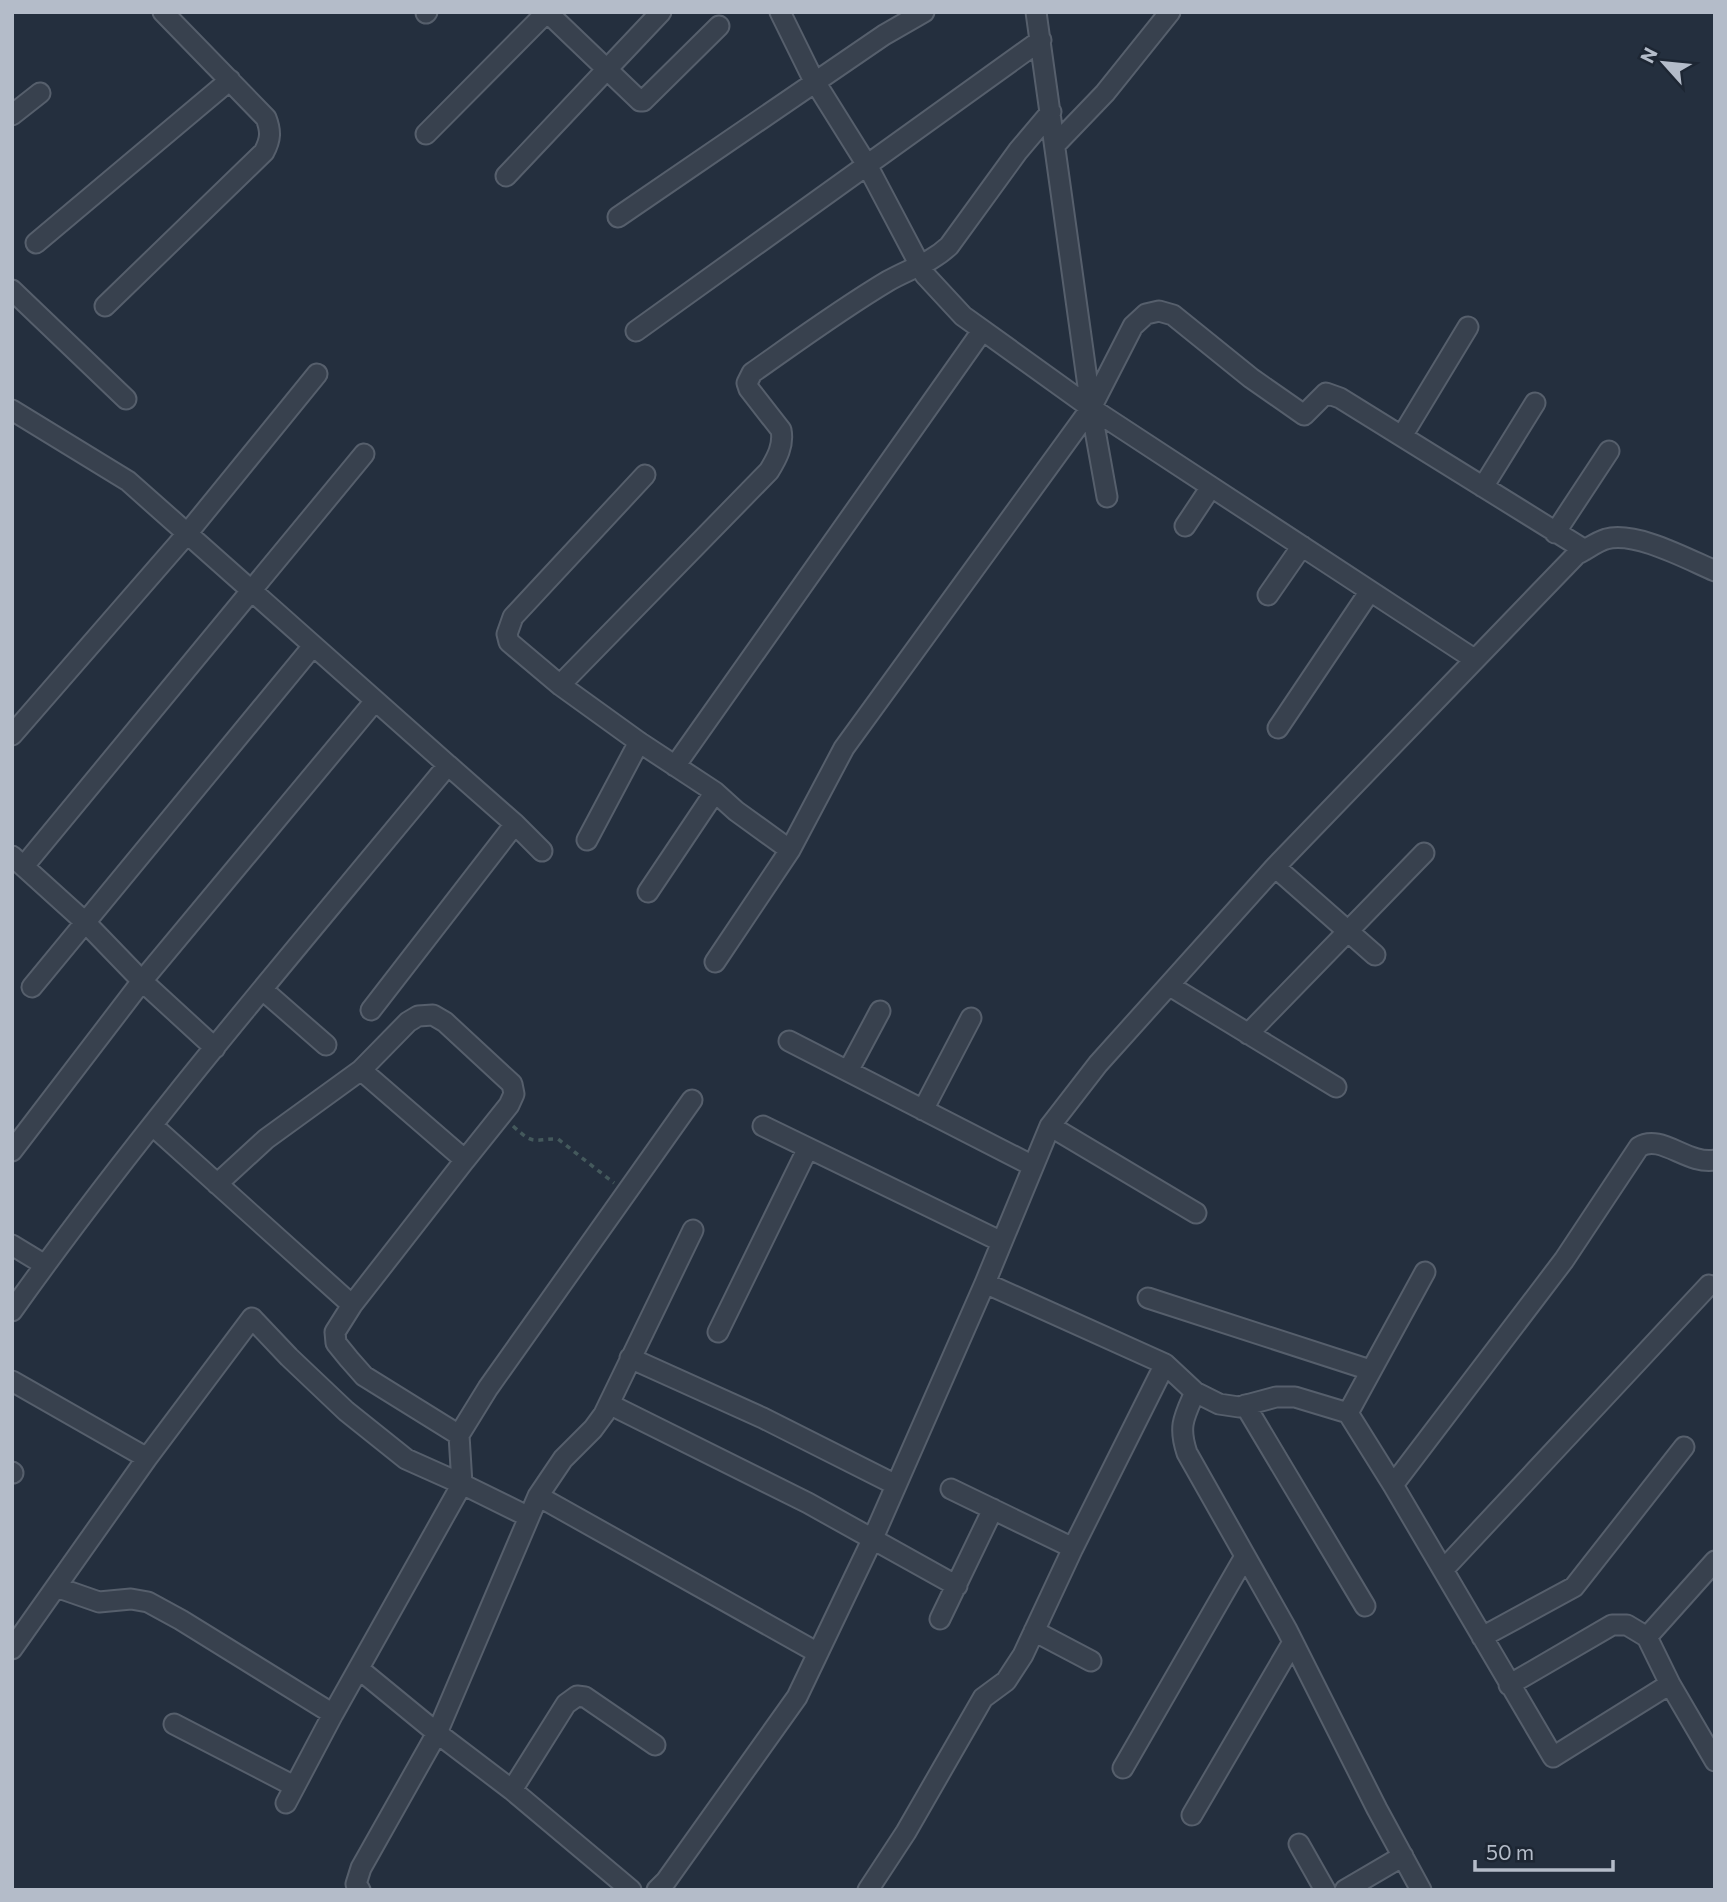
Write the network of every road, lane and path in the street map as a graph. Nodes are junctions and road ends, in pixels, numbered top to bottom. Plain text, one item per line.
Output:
1 (163, 12) edge
2 (547, 12) edge
3 (661, 12) edge
4 (780, 12) edge
5 (924, 12) edge
6 (1170, 12) edge
7 (891, 20) edge
8 (1042, 23) edge
9 (719, 26) dead end
10 (606, 68) junction
11 (230, 80) junction
12 (816, 83) junction
13 (40, 93) dead end
14 (1051, 112) junction
15 (12, 115) edge
16 (426, 134) dead end
17 (1056, 145) junction
18 (867, 166) junction
19 (506, 176) dead end
20 (618, 216) dead end
21 (36, 243) dead end
22 (920, 266) junction
23 (12, 290) edge
24 (105, 306) dead end
25 (1468, 327) dead end
26 (636, 331) dead end
27 (982, 331) junction
28 (317, 374) dead end
29 (126, 399) dead end
30 (1535, 403) dead end
31 (1091, 408) junction
32 (12, 410) edge
33 (1402, 436) junction
34 (1609, 451) dead end
35 (364, 454) dead end
36 (645, 475) dead end
37 (1211, 487) junction
38 (1483, 487) junction
39 (1107, 497) dead end
40 (1185, 526) dead end
41 (1555, 533) junction
42 (186, 535) junction
43 (1302, 546) junction
44 (1585, 550) junction
45 (1715, 571) edge
46 (1370, 591) junction
47 (252, 593) junction
48 (1268, 595) dead end
49 (313, 646) junction
50 (1474, 659) junction
51 (560, 685) junction
52 (375, 701) junction
53 (1278, 728) dead end
54 (12, 735) edge
55 (639, 742) junction
56 (447, 765) junction
57 (675, 766) junction
58 (715, 792) junction
59 (515, 824) junction
60 (587, 840) dead end
61 (790, 850) junction
62 (542, 851) dead end
63 (1424, 853) dead end
64 (18, 861) edge
65 (1275, 867) junction
66 (648, 892) dead end
67 (85, 922) junction
68 (1349, 930) junction
69 (1375, 955) dead end
70 (715, 962) dead end
71 (142, 981) junction
72 (1170, 986) junction
73 (33, 988) dead end
74 (263, 990) junction
75 (371, 1010) dead end
76 (880, 1011) dead end
77 (971, 1018) dead end
78 (1248, 1034) junction
79 (789, 1041) dead end
80 (326, 1045) dead end
81 (215, 1048) junction
82 (361, 1070) junction
83 (848, 1071) junction
84 (1336, 1087) dead end
85 (692, 1100) dead end
86 (923, 1110) junction
87 (500, 1115) junction
88 (153, 1126) junction
89 (762, 1126) dead end
90 (1049, 1126) junction
91 (808, 1148) junction
92 (12, 1151) edge
93 (465, 1160) junction
94 (1715, 1160) edge
95 (1033, 1166) junction
96 (217, 1184) junction
97 (626, 1193) junction
98 (1196, 1213) dead end
99 (693, 1230) dead end
100 (1002, 1242) junction
101 (12, 1245) edge
102 (45, 1265) junction
103 (1425, 1272) dead end
104 (985, 1283) junction
105 (1709, 1285) dead end
106 (1148, 1298) dead end
107 (352, 1305) junction
108 (12, 1311) edge
109 (718, 1332) dead end
110 (630, 1358) junction
111 (1165, 1364) junction
112 (1370, 1370) junction
113 (12, 1381) edge
114 (1195, 1392) junction
115 (609, 1404) junction
116 (1245, 1405) junction
117 (1348, 1413) junction
118 (458, 1435) junction
119 (1684, 1447) dead end
120 (147, 1458) junction
121 (462, 1484) junction
122 (896, 1485) junction
123 (1393, 1485) junction
124 (951, 1489) dead end
125 (538, 1496) junction
126 (993, 1508) junction
127 (529, 1517) junction
128 (873, 1538) junction
129 (1073, 1548) junction
130 (1244, 1558) junction
131 (1715, 1561) edge
132 (1443, 1570) junction
133 (957, 1586) junction
134 (55, 1587) junction
135 (1365, 1606) dead end
136 (940, 1619) dead end
137 (19, 1626) edge
138 (1034, 1631) junction
139 (1482, 1637) junction
140 (1647, 1637) junction
141 (1293, 1642) junction
142 (12, 1649) edge
143 (818, 1653) junction
144 (1091, 1661) dead end
145 (359, 1669) junction
146 (1670, 1684) junction
147 (1510, 1685) junction
148 (333, 1714) junction
149 (173, 1724) dead end
150 (437, 1733) junction
151 (655, 1745) dead end
152 (1715, 1761) edge
153 (1123, 1768) dead end
154 (512, 1790) junction
155 (1192, 1815) dead end
156 (1299, 1844) dead end
157 (1403, 1856) junction
158 (667, 1887) edge
159 (360, 1890) edge
160 (631, 1890) edge
161 (868, 1890) edge
162 (1325, 1890) edge
163 (1345, 1890) edge
164 (1421, 1890) edge

1 - 11 street
2 - 10 street
2 - 16 street
3 - 10 street
4 - 12 street
5 - 7 street
6 - 17 street
7 - 12 street
8 - 14 street
8 - 18 street
9 - 10 street
10 - 19 street
11 - 21 street
11 - 24 street
12 - 18 street
12 - 20 street
13 - 15 street
14 - 17 street
14 - 22 street
17 - 31 street
18 - 22 street
18 - 26 street
22 - 27 street
22 - 51 street
23 - 29 street
25 - 33 street
27 - 31 street
27 - 57 street
28 - 42 street
30 - 38 street
31 - 33 street
31 - 37 street
31 - 39 street
31 - 61 street
32 - 42 street
33 - 38 street
34 - 41 street
35 - 47 street
36 - 51 street
37 - 40 street
37 - 43 street
38 - 41 street
41 - 44 street
42 - 47 street
42 - 54 street
43 - 46 street
43 - 48 street
44 - 45 street
44 - 50 street
46 - 50 street
46 - 53 street
47 - 49 street
47 - 64 street
49 - 52 street
49 - 67 street
50 - 65 street
51 - 55 street
52 - 56 street
52 - 71 street
55 - 57 street
55 - 60 street
56 - 59 street
56 - 74 street
57 - 58 street
58 - 61 street
58 - 66 street
59 - 62 street
59 - 75 street
61 - 70 street
63 - 68 street
64 - 67 street
65 - 68 street
65 - 72 street
67 - 71 street
67 - 73 street
68 - 69 street
68 - 78 street
71 - 81 street
71 - 92 street
72 - 78 street
72 - 90 street
74 - 80 street
74 - 81 street
76 - 83 street
77 - 86 street
78 - 84 street
79 - 83 street
81 - 88 street
82 - 87 street
82 - 93 street
82 - 96 street
83 - 86 street
85 - 97 street
86 - 95 street
87 - 93 street
87 - 97 path
88 - 96 street
88 - 102 street
89 - 91 street
90 - 95 street
90 - 98 street
91 - 100 street
91 - 109 street
93 - 107 street
94 - 123 street
95 - 100 street
96 - 107 street
97 - 118 street
99 - 110 street
100 - 104 street
101 - 102 street
102 - 108 street
103 - 112 street
104 - 111 street
104 - 122 street
105 - 132 street
106 - 112 street
107 - 118 street
110 - 115 street
110 - 122 street
111 - 114 street
111 - 129 street
112 - 117 street
113 - 120 street
114 - 116 street
114 - 130 street
115 - 125 street
115 - 128 street
116 - 117 street
116 - 135 street
117 - 123 street
118 - 121 street
119 - 139 street
120 - 121 street
120 - 134 street
121 - 127 street
121 - 145 street
122 - 128 street
123 - 132 street
124 - 126 street
125 - 127 street
125 - 143 street
126 - 129 street
126 - 133 street
127 - 150 street
128 - 133 street
128 - 143 street
129 - 138 street
130 - 141 street
130 - 153 street
131 - 140 street
132 - 139 street
133 - 136 street
134 - 137 street
134 - 148 street
137 - 142 street
138 - 144 street
138 - 161 street
139 - 147 street
140 - 146 street
140 - 147 street
141 - 155 street
141 - 157 street
143 - 158 street
145 - 148 street
145 - 150 street
146 - 147 street
146 - 152 street
148 - 149 street
150 - 154 street
150 - 159 street
151 - 154 street
154 - 160 street
156 - 162 street
157 - 163 street
157 - 164 street

